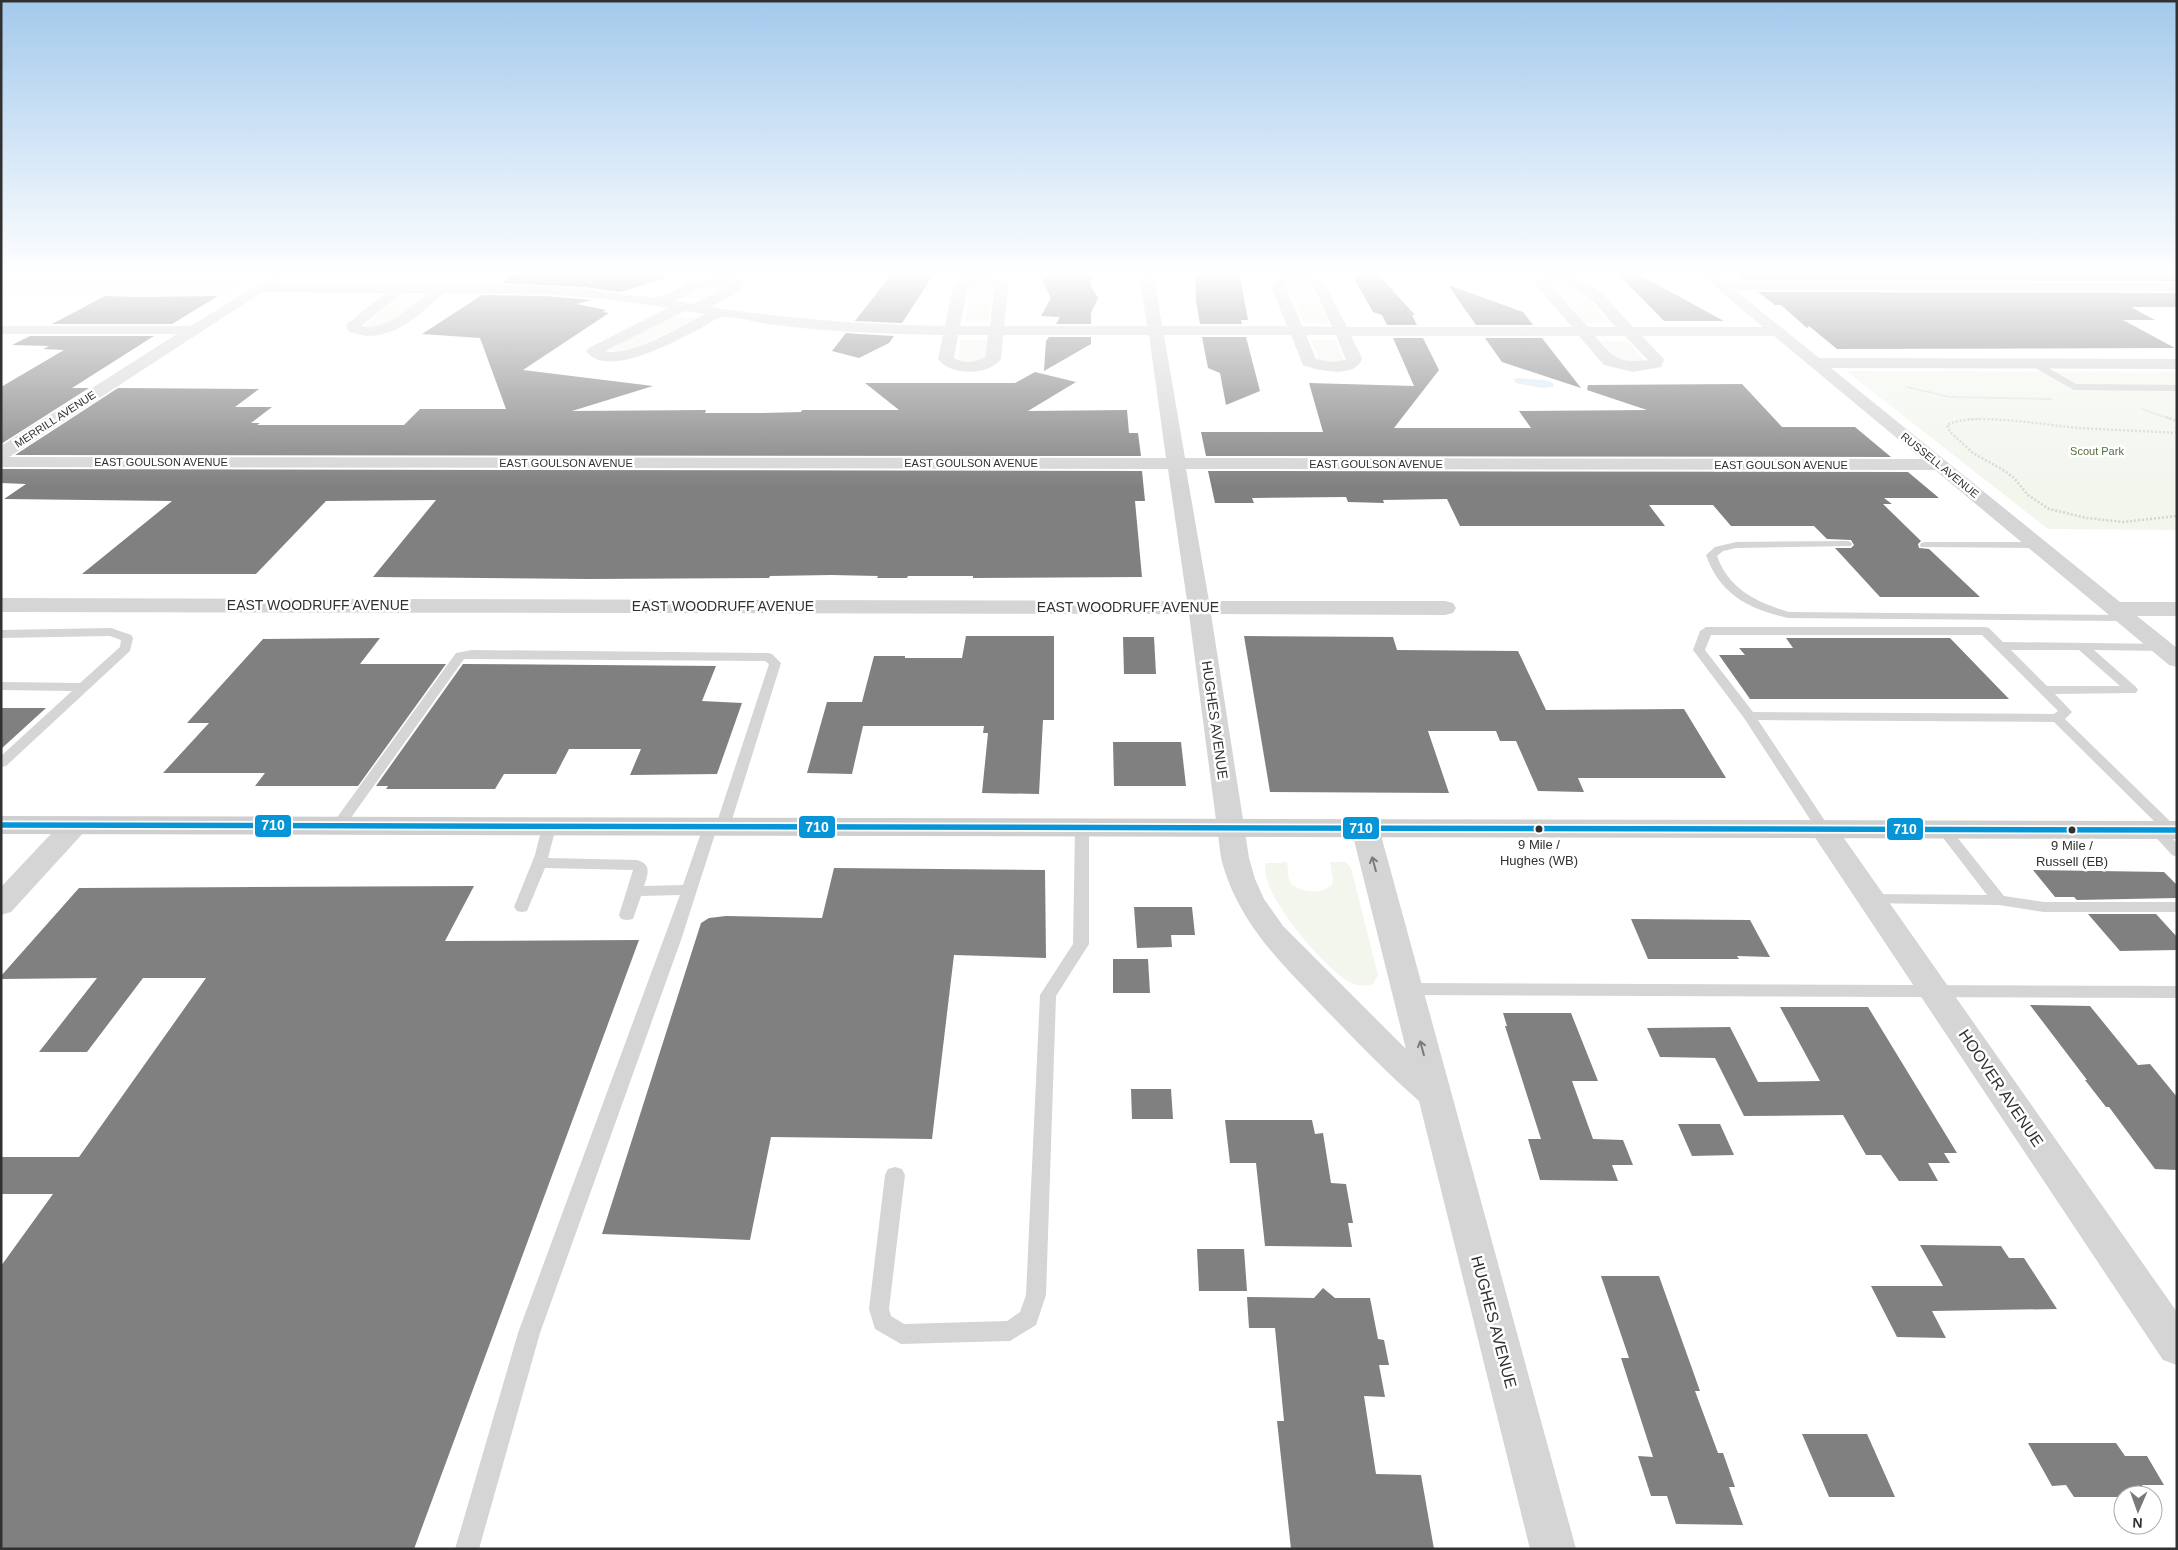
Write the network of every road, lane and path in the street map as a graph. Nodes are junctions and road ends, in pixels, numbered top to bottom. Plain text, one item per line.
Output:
1 (174, 343) edge
2 (607, 343) edge
3 (654, 343) edge
4 (949, 343) edge
5 (995, 343) edge
6 (1157, 343) edge
7 (1302, 343) edge
8 (1347, 343) edge
9 (1594, 343) edge
10 (1639, 343) edge
11 (1791, 343) edge
12 (1815, 363) junction
13 (2033, 363) junction
14 (2177, 364) edge
15 (1904, 386) dead end
16 (2177, 388) edge
17 (2057, 399) dead end
18 (2142, 409) dead end
19 (2177, 421) edge
20 (2177, 433) edge
21 (1, 454) edge
22 (1, 462) edge
23 (1176, 464) junction
24 (1940, 465) junction
25 (2177, 516) edge
26 (1847, 544) dead end
27 (2037, 544) junction
28 (1925, 545) dead end
29 (1, 604) edge
30 (1199, 607) junction
31 (1445, 608) dead end
32 (2177, 608) edge
33 (2120, 613) junction
34 (1, 634) edge
35 (2000, 646) junction
36 (2084, 647) junction
37 (2161, 647) junction
38 (2177, 660) edge
39 (1, 686) edge
40 (82, 686) junction
41 (2044, 690) junction
42 (1749, 716) junction
43 (2056, 718) junction
44 (1, 762) edge
45 (75, 825) junction
46 (1, 826) edge
47 (338, 826) junction
48 (549, 826) junction
49 (716, 826) junction
50 (1082, 828) junction
51 (1231, 828) junction
52 (1364, 828) junction
53 (1824, 830) junction
54 (1944, 830) junction
55 (2170, 836) edge
56 (539, 863) junction
57 (689, 890) junction
58 (635, 891) junction
59 (1872, 899) junction
60 (1999, 900) junction
61 (1, 905) edge
62 (522, 907) dead end
63 (2177, 907) edge
64 (627, 915) dead end
65 (1407, 989) junction
66 (1934, 990) junction
67 (2177, 992) edge
68 (1435, 1095) junction
69 (895, 1175) dead end
70 (2177, 1346) edge
71 (467, 1549) edge
72 (1553, 1549) edge

1 - 21 street, MERRILL AVENUE
2 - 3 street
4 - 5 street
6 - 23 street, HUGHES AVENUE
7 - 8 street
9 - 10 street
11 - 12 street, RUSSELL AVENUE
12 - 13 street
12 - 24 street, RUSSELL AVENUE
13 - 14 street
13 - 16 lane
15 - 17 path
18 - 19 path
20 - 25 path
22 - 23 street, EAST GOULSON AVENUE
23 - 24 street, EAST GOULSON AVENUE
23 - 30 street, HUGHES AVENUE
24 - 27 street, RUSSELL AVENUE
26 - 33 lane
27 - 28 lane
27 - 33 street, RUSSELL AVENUE
29 - 30 street, EAST WOODRUFF AVENUE
30 - 31 street, EAST WOODRUFF AVENUE
30 - 51 street, HUGHES AVENUE
32 - 33 street
33 - 37 street, RUSSELL AVENUE
34 - 40 lane
35 - 36 lane
35 - 41 lane
35 - 42 lane
36 - 37 lane
36 - 41 lane
37 - 38 street, RUSSELL AVENUE
39 - 40 lane
40 - 44 lane
41 - 43 lane
42 - 43 lane
42 - 53 lane
43 - 55 lane
45 - 46 main road
45 - 47 main road
45 - 61 street
47 - 48 main road
47 - 49 lane
48 - 49 main road
48 - 56 lane
49 - 50 main road
49 - 57 lane
50 - 51 main road
50 - 69 lane
51 - 52 main road
51 - 68 street, HUGHES AVENUE
52 - 53 main road
65 -> 52 street, HUGHES AVENUE
53 - 54 main road
53 - 59 street, HOOVER AVENUE
54 - 55 main road
54 - 60 lane
56 - 58 lane
56 - 62 lane
57 - 58 lane
57 - 71 lane
58 - 64 lane
59 - 60 lane
59 - 66 street, HOOVER AVENUE
60 - 63 lane
65 - 66 lane
68 -> 65 street, HUGHES AVENUE
66 - 67 lane
66 - 70 street, HOOVER AVENUE
68 - 72 street, HUGHES AVENUE

